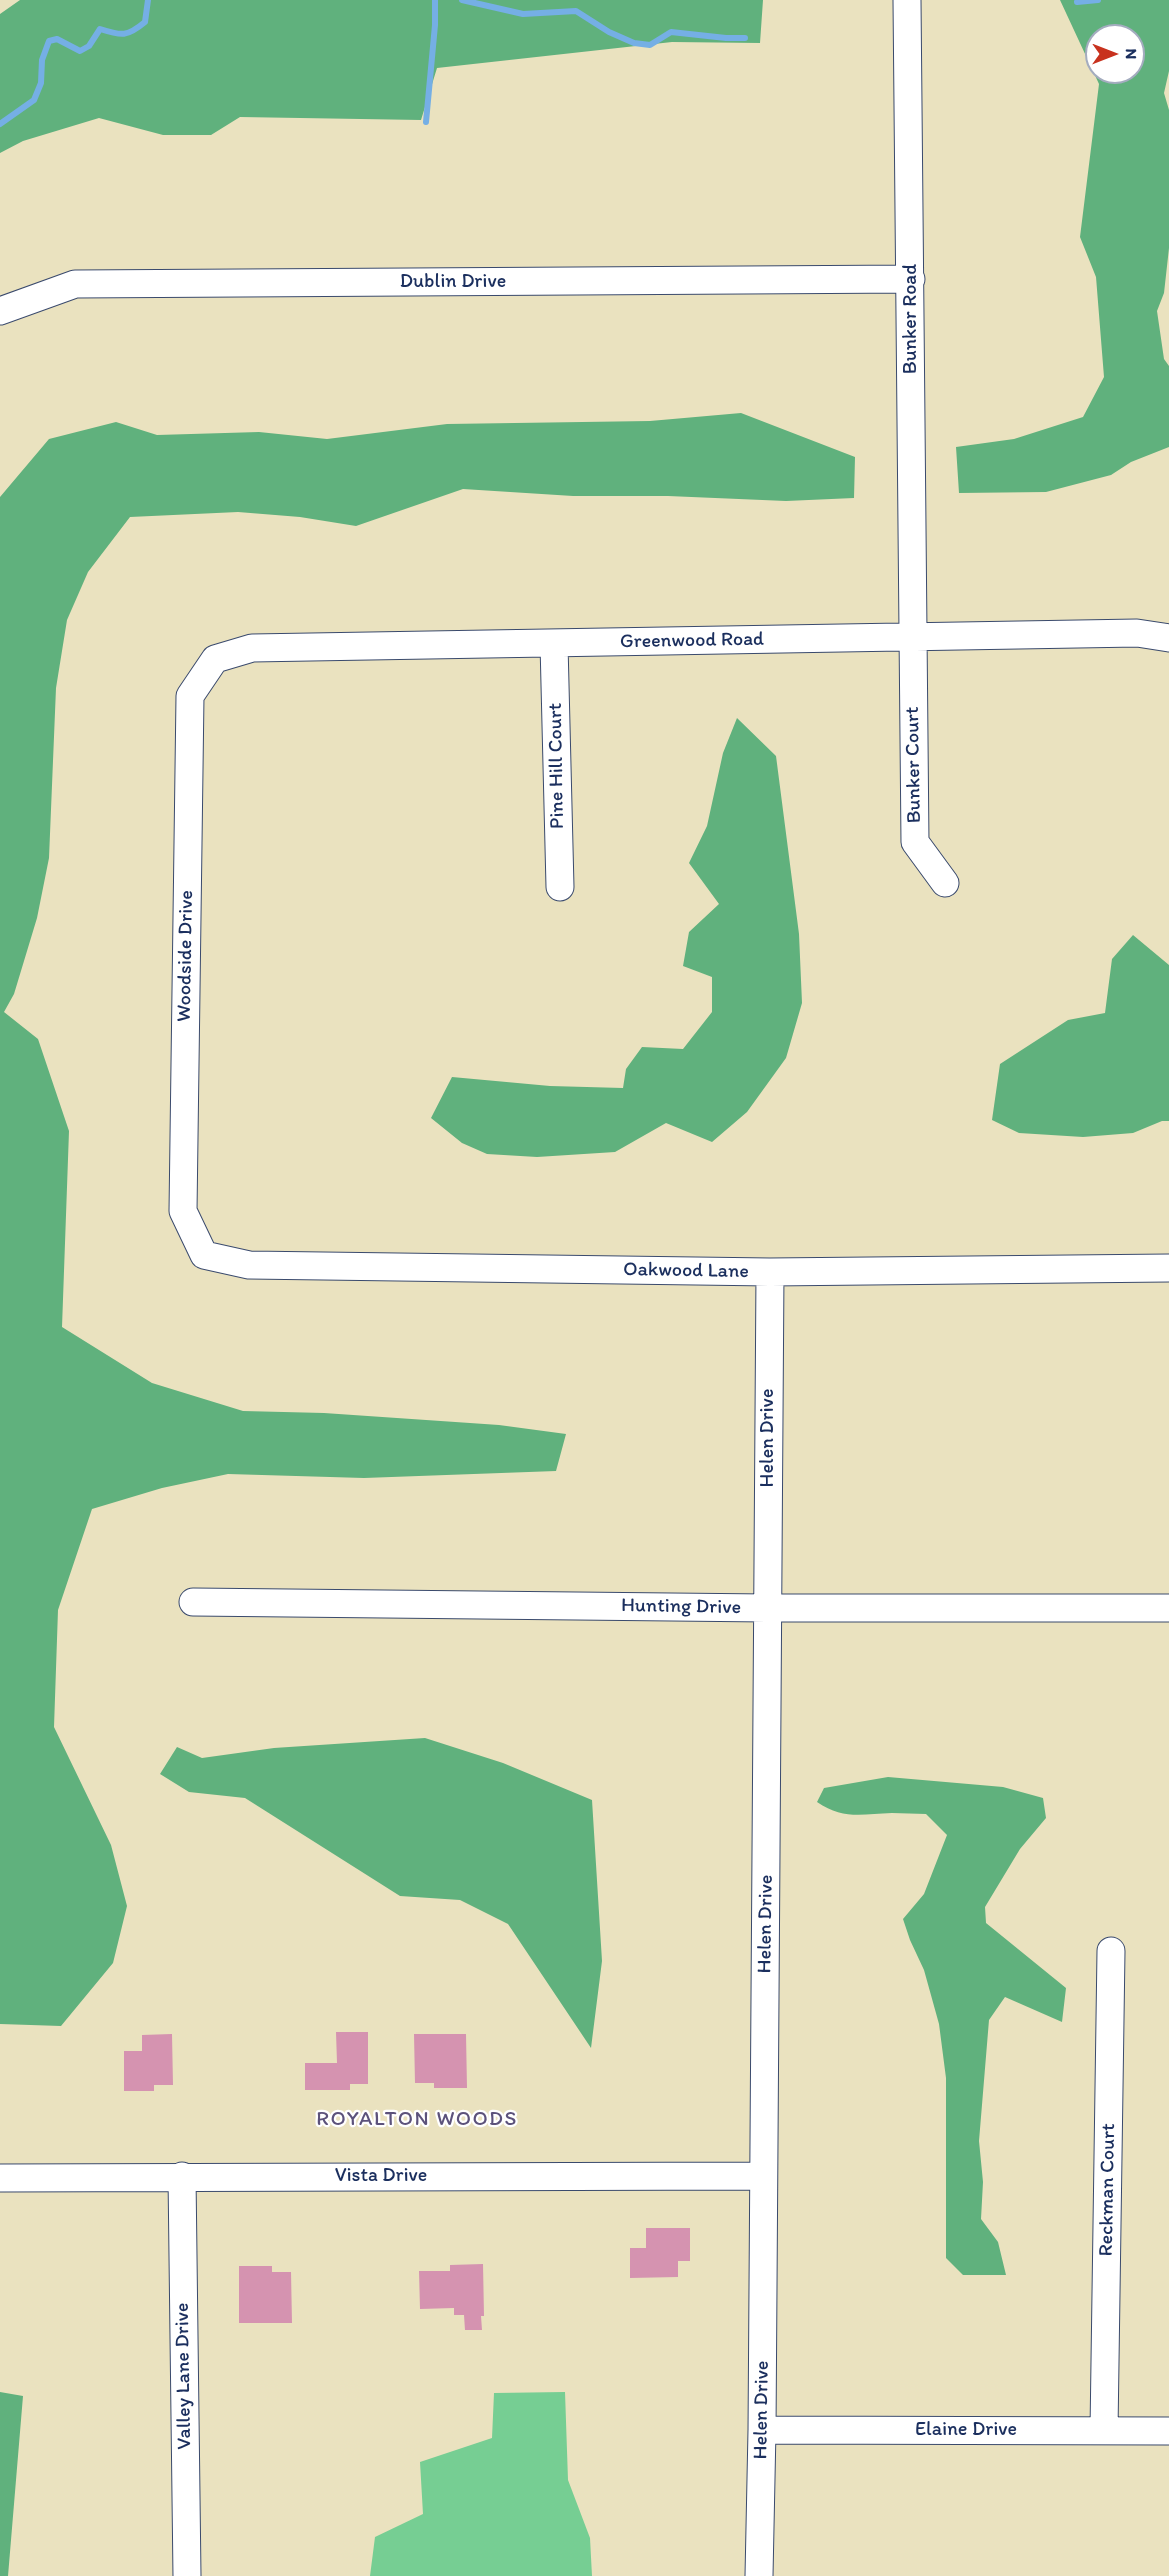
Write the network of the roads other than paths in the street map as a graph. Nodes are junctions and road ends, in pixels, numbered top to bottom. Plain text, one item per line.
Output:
1 (907, 0) edge
2 (911, 279) junction
3 (0, 311) edge
4 (911, 637) junction
5 (1169, 638) edge
6 (554, 644) junction
7 (215, 659) joint
8 (945, 883) dead end
9 (560, 887) dead end
10 (204, 1255) joint
11 (1169, 1268) edge
12 (770, 1272) junction
13 (193, 1602) dead end
14 (767, 1608) junction
15 (1169, 1608) edge
16 (1111, 1951) dead end
17 (182, 2176) junction
18 (762, 2176) junction
19 (0, 2178) edge
20 (762, 2430) junction
21 (1104, 2430) junction
22 (1169, 2431) edge
23 (187, 2576) edge
24 (759, 2576) edge

1 - 2 street, Bunker Road
2 - 3 street, Dublin Drive
2 - 4 street, Bunker Road
4 - 5 street, Greenwood Road
4 - 6 street, Greenwood Road
4 - 8 street, Bunker Court
6 - 7 street, Greenwood Road
6 - 9 street, Pine Hill Court
7 - 10 street, Woodside Drive
10 - 12 street, Oakwood Lane
11 - 12 street, Oakwood Lane
12 - 14 street, Helen Drive
13 - 14 street, Hunting Drive
14 - 15 street, Hunting Drive
14 - 18 street, Helen Drive
16 - 21 street, Reckman Court
17 - 18 street, Vista Drive
17 - 19 street, Vista Drive
17 - 23 street, Valley Lane Drive
18 - 20 street, Helen Drive
20 - 21 street, Elaine Drive
20 - 24 street, Helen Drive
21 - 22 street, Elaine Drive

